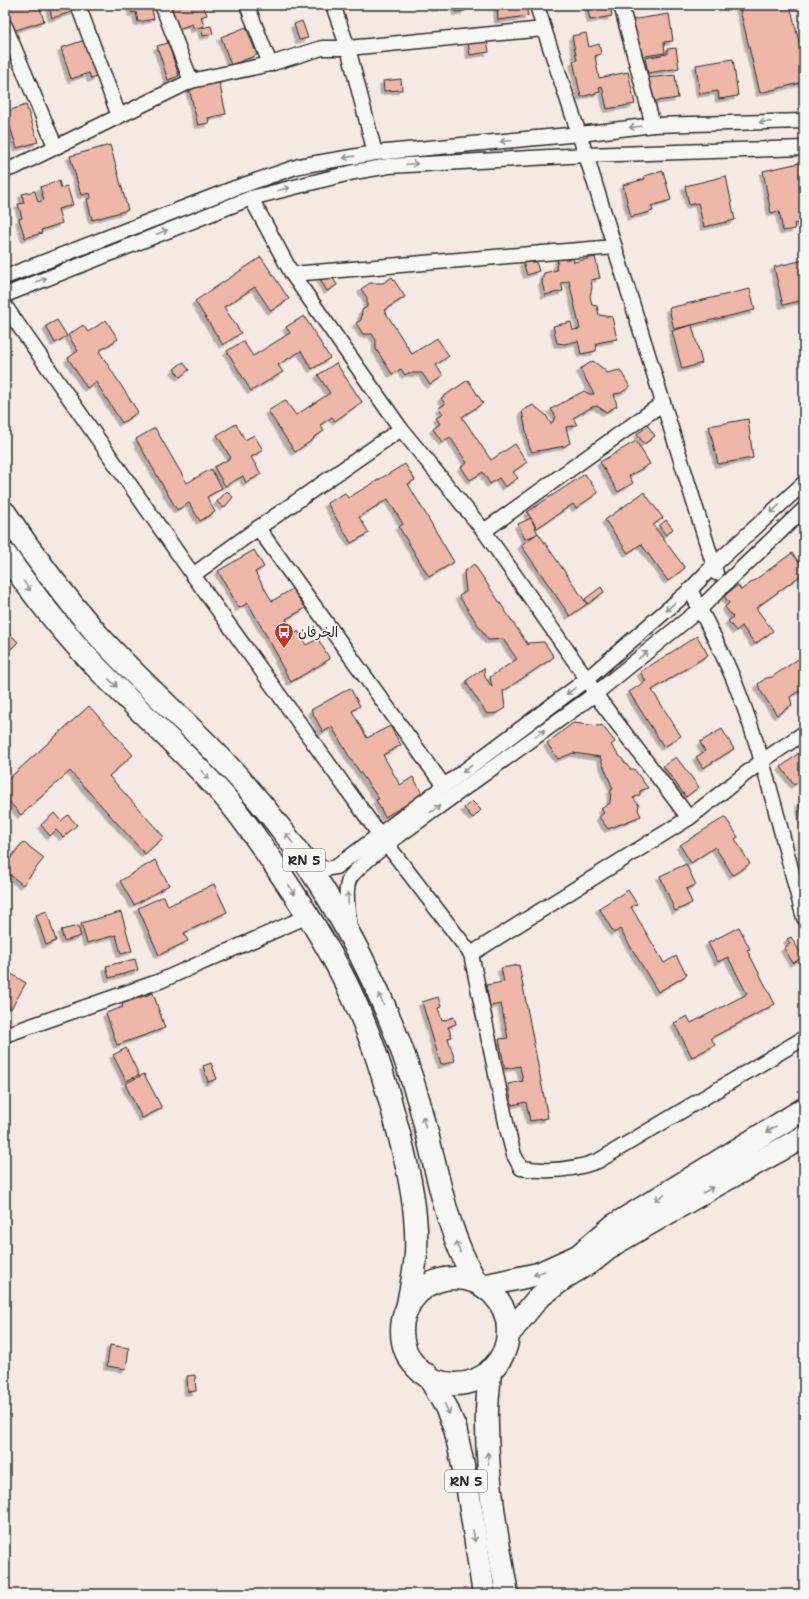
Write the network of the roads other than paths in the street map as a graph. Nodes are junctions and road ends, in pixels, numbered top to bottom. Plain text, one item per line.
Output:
1 (78, 5) edge
2 (162, 5) edge
3 (247, 5) edge
4 (333, 5) edge
5 (537, 5) edge
6 (621, 5) edge
7 (5, 26) edge
8 (544, 29) junction
9 (348, 48) junction
10 (270, 64) junction
11 (191, 81) junction
12 (119, 116) junction
13 (804, 121) edge
14 (653, 125) junction
15 (580, 134) junction
16 (55, 146) junction
17 (804, 148) edge
18 (375, 153) junction
19 (586, 155) junction
20 (5, 170) edge
21 (250, 198) junction
22 (615, 247) junction
23 (292, 274) junction
24 (5, 277) edge
25 (5, 295) edge
26 (5, 306) edge
27 (663, 403) junction
28 (402, 429) junction
29 (804, 483) edge
30 (804, 510) edge
31 (5, 513) edge
32 (258, 528) junction
33 (484, 531) junction
34 (5, 554) edge
35 (713, 566) junction
36 (193, 575) junction
37 (722, 587) junction
38 (690, 590) junction
39 (700, 609) junction
40 (587, 679) junction
41 (595, 694) junction
42 (804, 733) edge
43 (762, 761) junction
44 (444, 786) junction
45 (689, 818) junction
46 (383, 839) junction
47 (303, 859) junction
48 (308, 916) junction
49 (804, 918) edge
50 (351, 937) junction
51 (471, 954) junction
52 (5, 1035) edge
53 (804, 1038) edge
54 (804, 1109) edge
55 (804, 1137) edge
56 (479, 1284) junction
57 (407, 1310) junction
58 (508, 1334) junction
59 (490, 1370) junction
60 (428, 1375) junction
61 (484, 1594) edge
62 (507, 1594) edge

1 - 12 street
2 - 11 street
3 - 10 street
4 - 9 street
5 - 8 street
6 - 14 street
7 - 16 street
8 - 9 street
8 - 15 street
9 - 10 street
9 - 18 street
10 - 11 street
11 - 12 street
12 - 16 street
13 -> 14 street
14 -> 15 street
15 -> 18 street
15 - 19 street
16 - 20 street
17 - 19 street
18 -> 24 street
21 -> 19 street
19 - 22 street
21 - 23 street
25 -> 21 street
22 - 23 street
22 - 27 street
23 - 28 street
26 - 36 street
27 - 33 street
27 - 35 street
28 - 32 street
28 - 33 street
29 -> 35 street
30 - 37 street
47 -> 31 highway, RN 5
32 - 36 street
32 - 44 street
33 - 40 street
34 -> 48 highway, RN 5
35 - 37 street
35 - 38 street
36 - 46 street
37 - 39 street
38 - 39 street
38 -> 40 street
41 -> 39 street
39 - 43 street
40 - 41 street
40 -> 44 street
41 - 45 street
46 -> 41 street
42 - 43 street
43 - 45 street
43 - 49 street
44 - 46 street
45 - 51 street
46 - 47 street
50 -> 46 street
46 - 51 street
47 - 50 highway, RN 5
48 - 52 street
48 - 57 highway, RN 5
56 -> 50 highway, RN 5
51 - 53 street
54 -> 56 highway
58 -> 55 highway
56 - 57 highway
56 - 58 highway
57 - 60 highway
58 - 59 highway
59 - 60 highway
62 -> 59 highway, RN 5
60 -> 61 highway, RN 5

